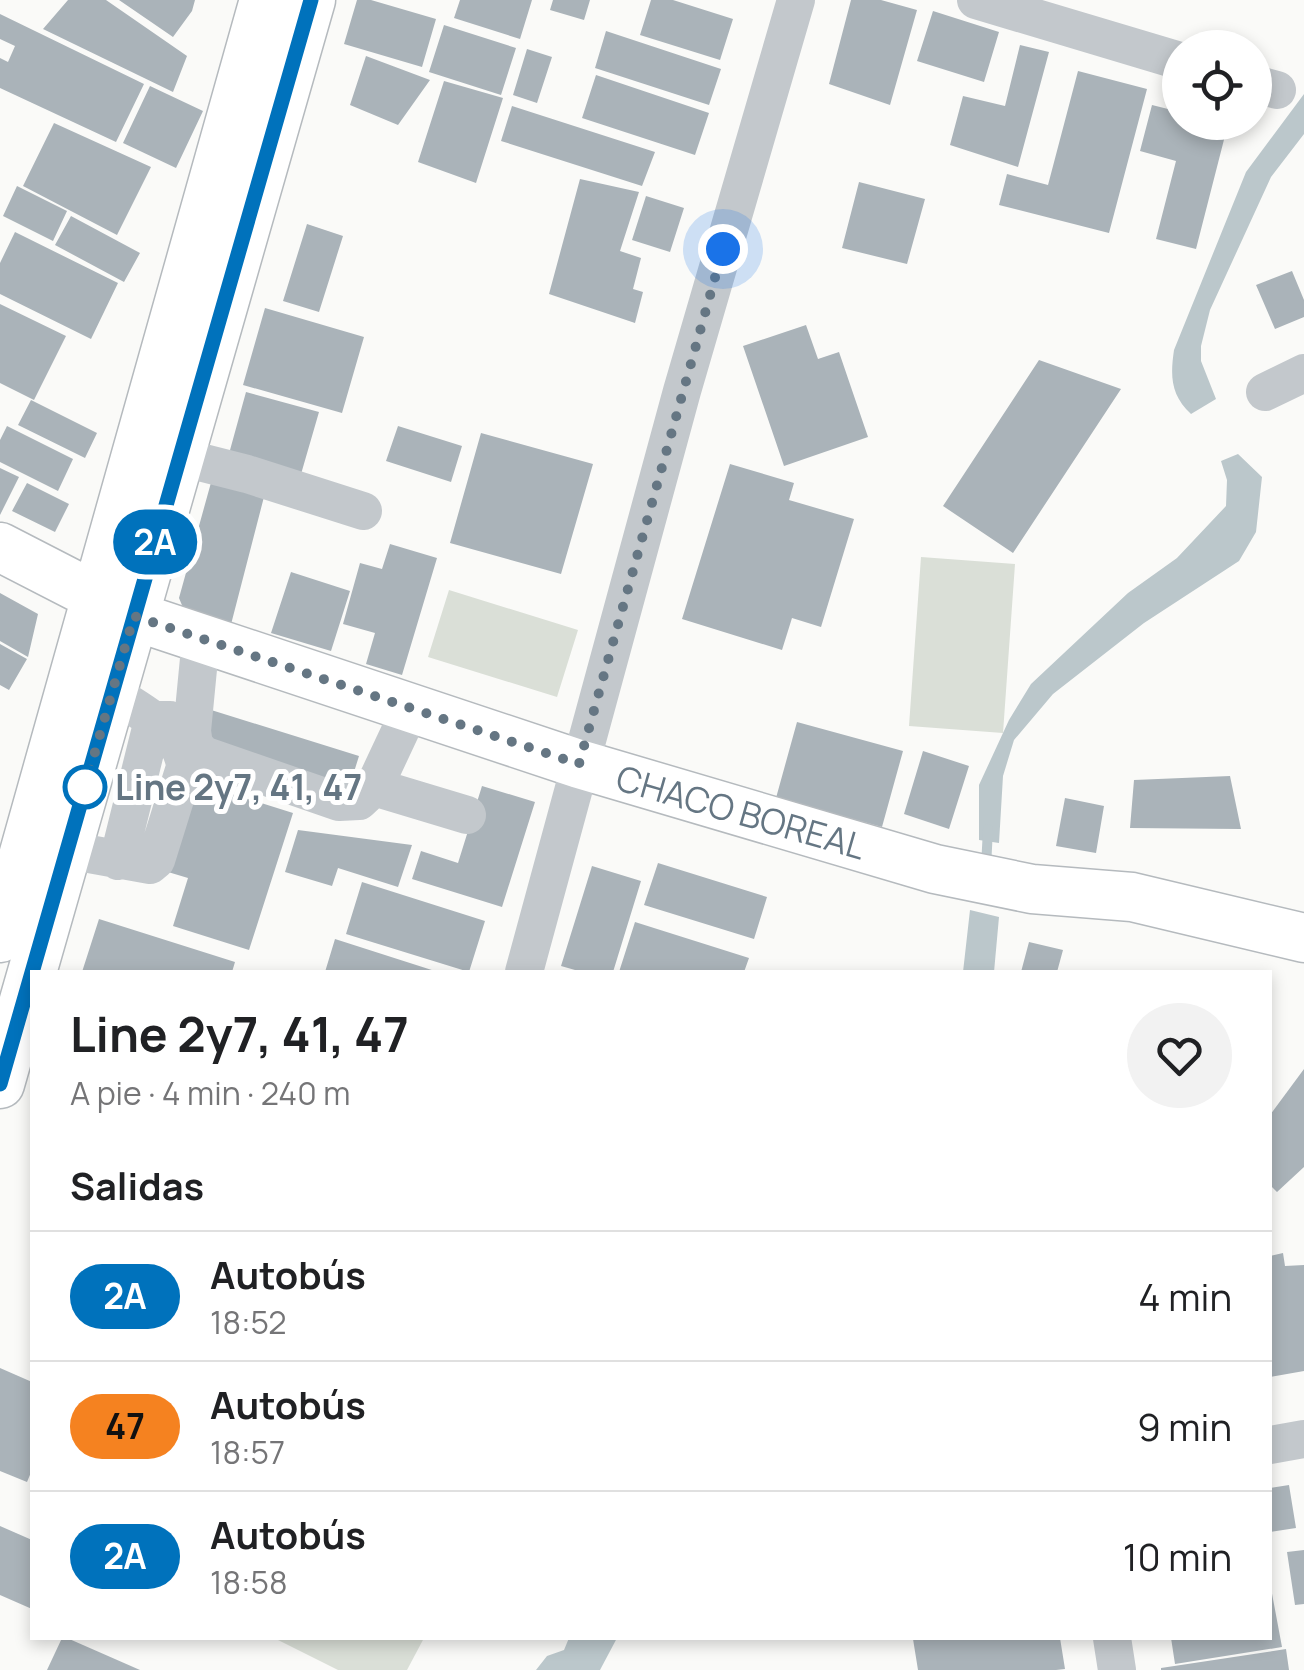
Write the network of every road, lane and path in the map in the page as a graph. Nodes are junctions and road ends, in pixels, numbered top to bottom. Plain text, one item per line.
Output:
1 (264, 0) edge
2 (311, 0) edge
3 (796, 0) edge
4 (976, 0) edge
5 (1162, 56) edge
6 (1304, 373) edge
7 (1265, 392) dead end
8 (180, 457) junction
9 (363, 511) dead end
10 (0, 547) edge
11 (114, 607) junction
12 (201, 638) junction
13 (112, 693) junction
14 (411, 708) junction
15 (153, 720) junction
16 (193, 720) junction
17 (579, 764) junction
18 (374, 787) junction
19 (467, 816) dead end
20 (66, 850) junction
21 (0, 938) edge
22 (1304, 938) edge
23 (32, 970) edge
24 (525, 970) edge
25 (30, 978) edge
26 (0, 1084) edge
27 (1304, 1439) edge
28 (1272, 1446) edge
29 (1112, 1640) edge
30 (1117, 1670) edge

1 - 11 main road
2 - 8 main road
3 - 17 street
4 - 5 street
6 - 7 street
8 - 9 street
8 - 11 main road
10 - 11 main road, CHACO BOREAL
11 - 12 main road, CHACO BOREAL
11 - 13 main road
11 - 21 main road
12 - 14 main road, CHACO BOREAL
12 - 16 street
13 - 15 street
13 - 20 main road
14 - 17 main road, CHACO BOREAL
14 - 18 street
15 - 16 street
15 - 20 street
16 - 18 street
17 - 22 main road, CHACO BOREAL
17 - 24 street
18 - 19 street
20 - 23 main road
25 - 26 main road
27 - 28 street
29 - 30 street

